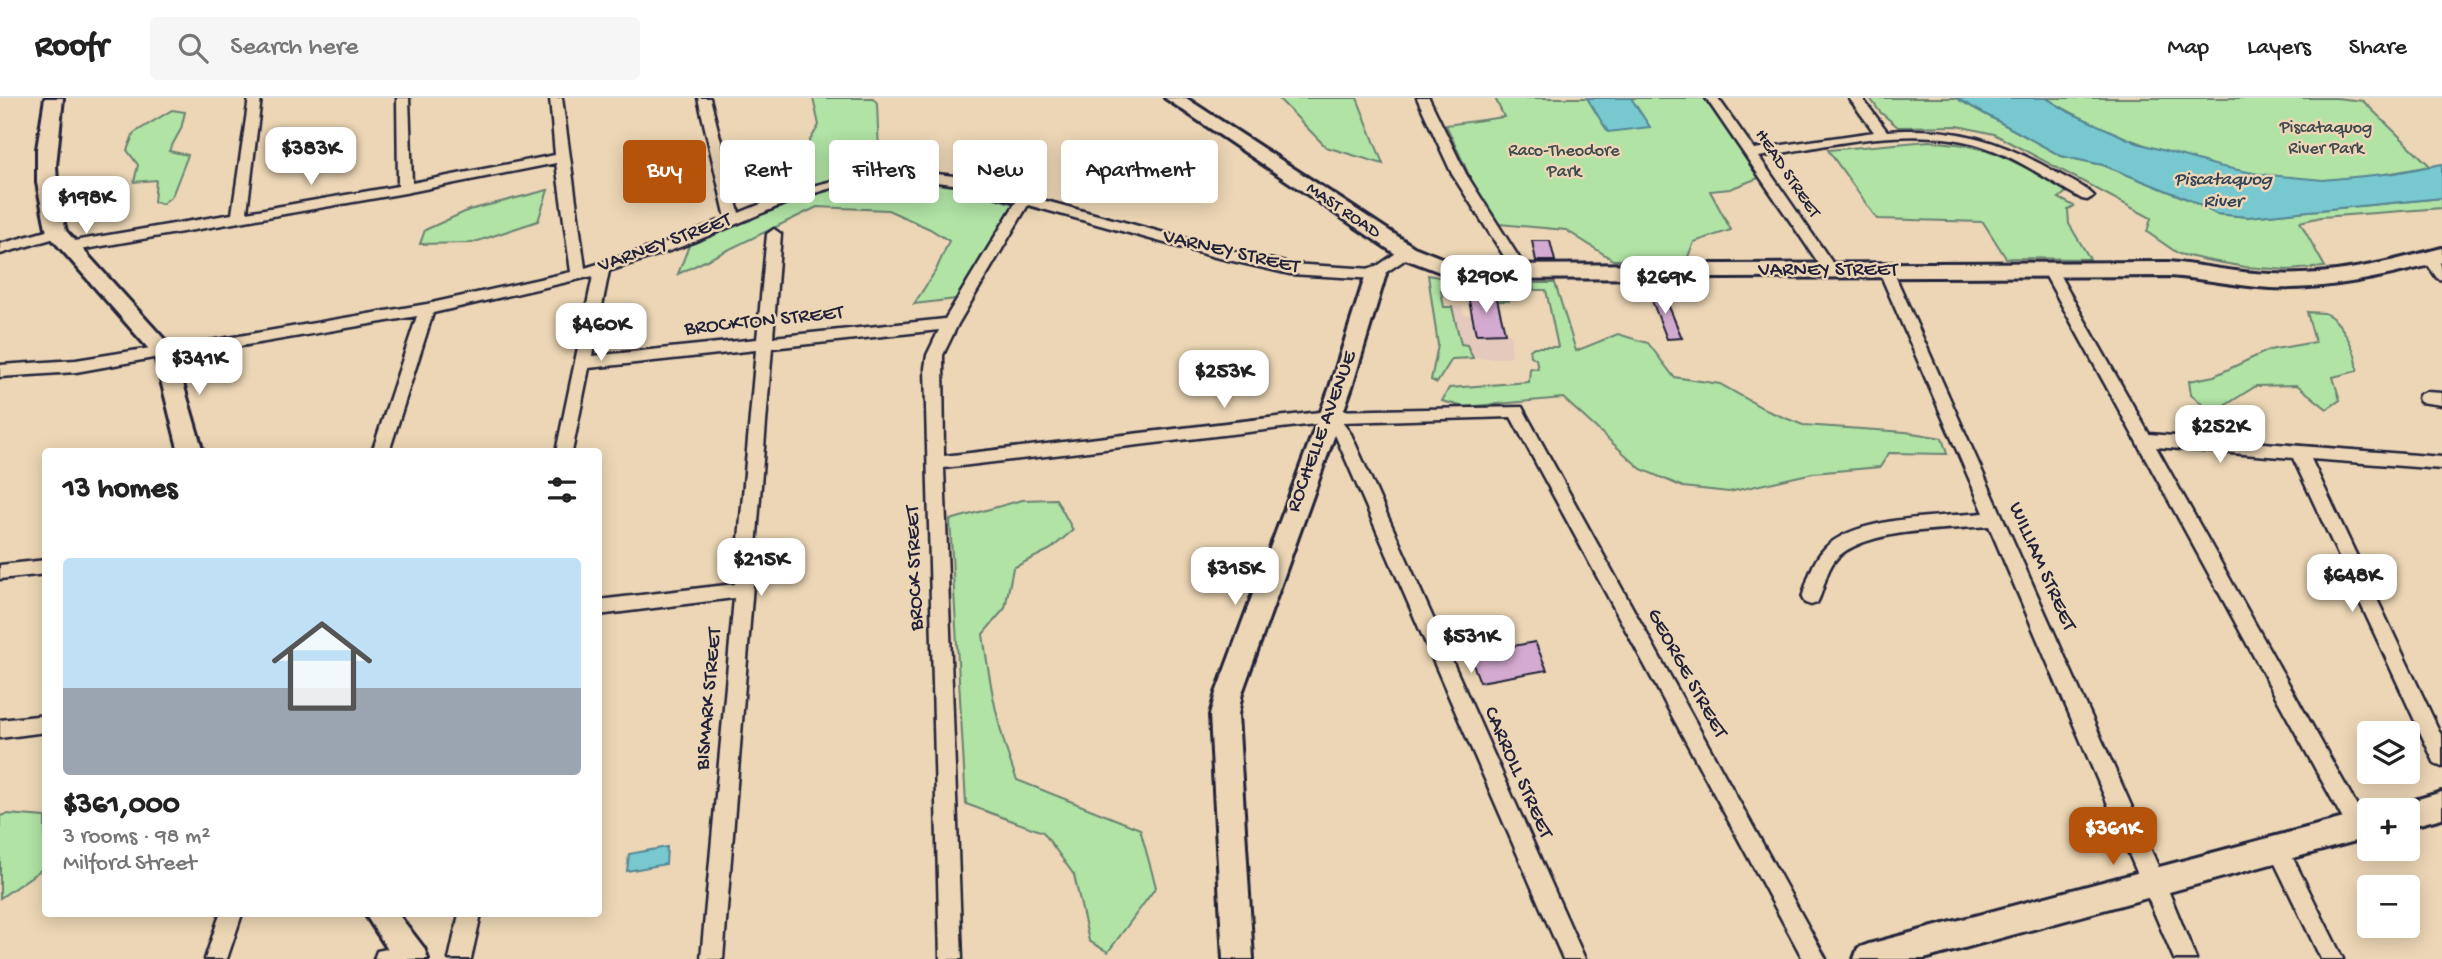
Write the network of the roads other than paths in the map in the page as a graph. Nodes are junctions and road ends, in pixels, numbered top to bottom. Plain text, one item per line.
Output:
1 (54, 98) edge
2 (255, 98) edge
3 (403, 98) edge
4 (556, 98) edge
5 (704, 98) edge
6 (1174, 98) edge
7 (1423, 98) edge
8 (1712, 98) edge
9 (1855, 98) edge
10 (1884, 136) junction
11 (1751, 154) junction
12 (562, 158) junction
13 (953, 180) edge
14 (405, 189) junction
15 (2087, 196) dead end
16 (1023, 203) edge
17 (1036, 203) edge
18 (239, 218) junction
19 (734, 219) junction
20 (774, 234) dead end
21 (62, 240) junction
22 (0, 249) edge
23 (1407, 252) junction
24 (2438, 263) edge
25 (601, 268) junction
26 (2049, 269) junction
27 (1831, 271) junction
28 (1886, 271) junction
29 (1521, 272) junction
30 (1376, 274) junction
31 (579, 275) junction
32 (427, 309) junction
33 (950, 324) junction
34 (764, 343) junction
35 (164, 353) junction
36 (582, 362) junction
37 (0, 371) edge
38 (1328, 417) junction
39 (2144, 440) junction
40 (190, 448) edge
41 (381, 448) edge
42 (565, 448) edge
43 (2299, 452) junction
44 (936, 463) junction
45 (2442, 463) edge
46 (1995, 520) junction
47 (42, 567) edge
48 (0, 572) edge
49 (742, 590) junction
50 (1811, 598) dead end
51 (602, 608) edge
52 (42, 724) edge
53 (0, 729) edge
54 (2442, 758) edge
55 (2442, 804) edge
56 (2420, 810) edge
57 (2357, 813) edge
58 (2357, 827) edge
59 (2278, 849) junction
60 (2154, 882) junction
61 (229, 917) edge
62 (382, 917) edge
63 (469, 917) edge
64 (1884, 957) edge
65 (402, 958) edge
66 (216, 959) edge
67 (460, 959) edge
68 (712, 959) edge
69 (951, 959) edge
70 (1238, 959) edge
71 (1574, 959) edge
72 (1815, 959) edge
73 (2185, 959) edge
74 (2332, 959) edge

1 - 21 street
2 - 18 street
3 - 14 street
4 - 12 street
5 - 19 street
6 - 23 street, MAST ROAD
7 - 29 street
8 - 11 street, HEAD STREET
9 - 10 street
10 - 11 street
10 - 15 street
11 - 27 street, HEAD STREET
12 - 14 street
12 - 31 street
13 - 19 street, VARNEY STREET
14 - 18 street
16 - 33 street, BROCK STREET
17 - 30 street, VARNEY STREET
18 - 21 street
19 - 25 street, VARNEY STREET
20 - 34 street, BISMARK STREET
21 - 22 street
21 - 35 street
23 - 29 street, VARNEY STREET
23 - 30 street
24 - 26 street, VARNEY STREET
25 - 31 street, VARNEY STREET
25 - 36 street
26 - 28 street, VARNEY STREET
26 - 39 street
27 - 28 street, VARNEY STREET
27 - 29 street, VARNEY STREET
28 - 46 street, WILLIAM STREET
30 - 38 street, ROCHELLE AVENUE
31 - 32 street, VARNEY STREET
32 - 35 street, VARNEY STREET
32 - 41 street
33 - 34 street, BROCKTON STREET
33 - 44 street, BROCK STREET
34 - 36 street, BROCKTON STREET
34 - 49 street, BISMARK STREET
35 - 37 street, VARNEY STREET
35 - 40 street
36 - 42 street
38 - 44 street
38 - 70 street, ROCHELLE AVENUE
38 - 71 street, CARROLL STREET
38 - 72 street, GEORGE STREET
39 - 43 street
39 - 57 street
43 - 45 street
43 - 54 street
44 - 69 street, BROCK STREET
46 - 50 street
46 - 60 street, WILLIAM STREET
47 - 48 street
49 - 51 street
49 - 68 street, BISMARK STREET
52 - 53 street
55 - 56 street
58 - 59 street
59 - 60 street
59 - 74 street
60 - 64 street
60 - 73 street, WILLIAM STREET
61 - 66 street
62 - 65 street
63 - 67 street

